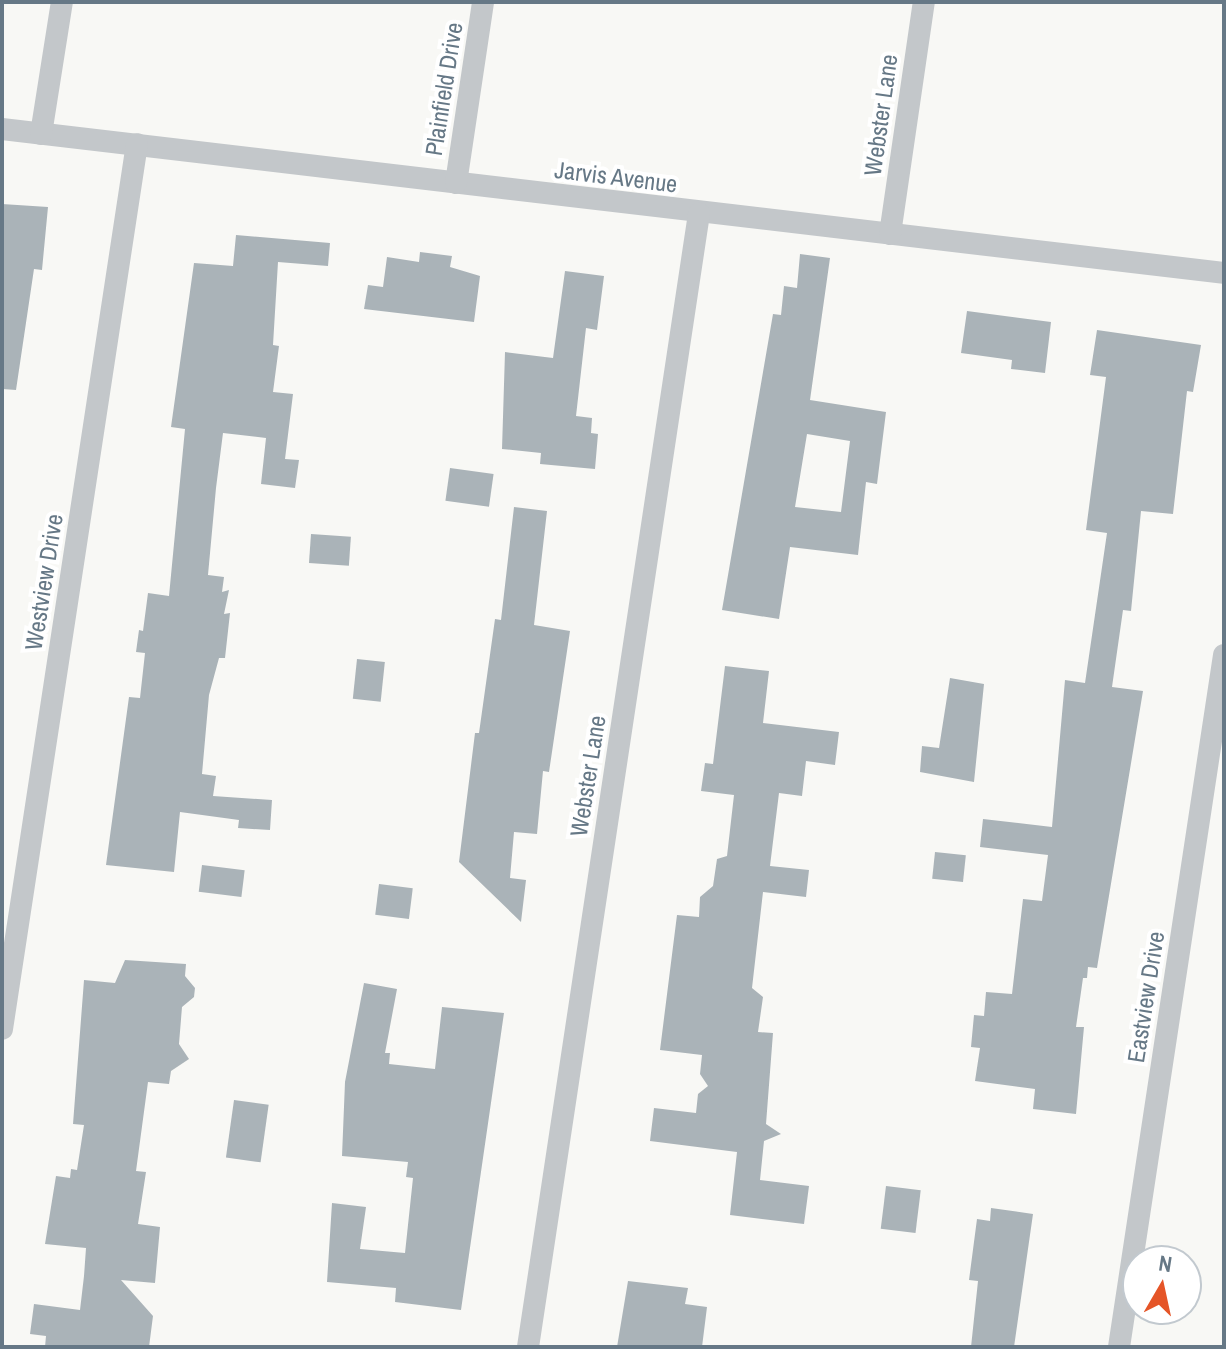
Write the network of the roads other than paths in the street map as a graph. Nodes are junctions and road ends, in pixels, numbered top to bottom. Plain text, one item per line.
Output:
1 (62, 2) edge
2 (483, 2) edge
3 (924, 2) edge
4 (2, 129) edge
5 (41, 134) junction
6 (137, 144) junction
7 (456, 183) junction
8 (699, 214) junction
9 (890, 234) junction
10 (1224, 273) edge
11 (1224, 655) edge
12 (2, 1029) edge
13 (528, 1347) edge
14 (1119, 1347) edge

1 - 5 street
2 - 7 street, Plainfield Drive
3 - 9 street, Webster Lane
4 - 5 street, Jarvis Avenue
5 - 6 street, Jarvis Avenue
6 - 7 street, Jarvis Avenue
6 - 12 street, Westview Drive
7 - 8 street, Jarvis Avenue
8 - 9 street, Jarvis Avenue
8 - 13 street, Webster Lane
9 - 10 street, Jarvis Avenue
11 - 14 street, Eastview Drive

